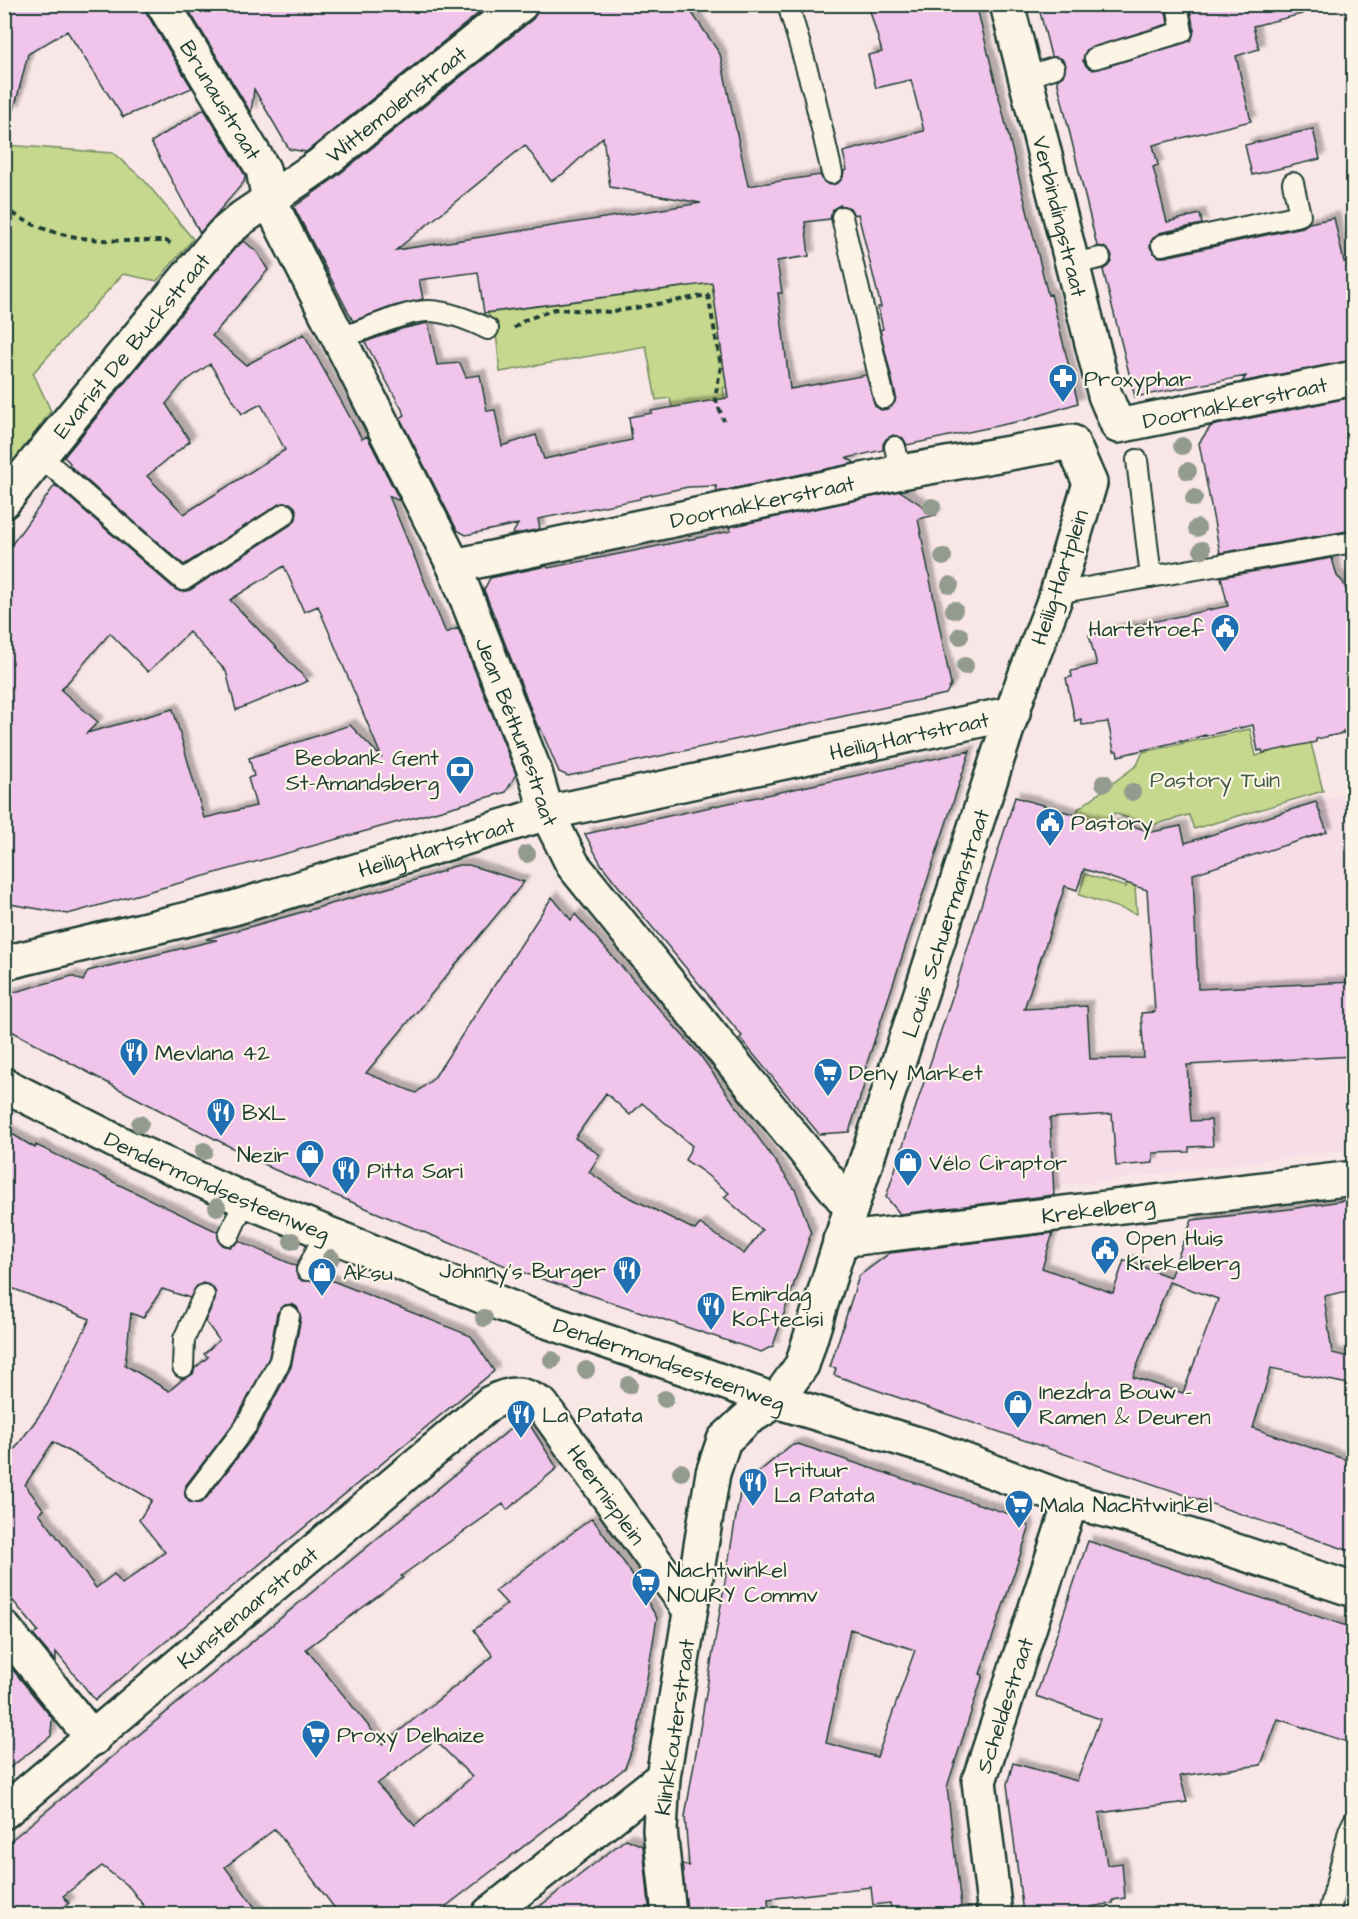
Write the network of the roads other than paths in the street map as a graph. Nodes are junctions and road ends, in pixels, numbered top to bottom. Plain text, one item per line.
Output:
1 (163, 4) edge
2 (521, 4) edge
3 (789, 4) edge
4 (1007, 4) edge
5 (1177, 4) edge
6 (1095, 58) dead end
7 (832, 173) dead end
8 (1293, 183) dead end
9 (270, 200) junction
10 (842, 217) dead end
11 (1162, 245) dead end
12 (488, 329) road end
13 (339, 339) junction
14 (1353, 378) edge
15 (884, 398) dead end
16 (1118, 426) joint
17 (1072, 442) joint
18 (40, 456) junction
19 (1137, 460) dead end
20 (4, 501) edge
21 (285, 513) dead end
22 (1353, 542) edge
23 (454, 566) junction
24 (1151, 577) junction
25 (1057, 593) junction
26 (1013, 713) junction
27 (547, 813) junction
28 (4, 963) edge
29 (4, 1085) edge
30 (1353, 1178) edge
31 (245, 1200) junction
32 (851, 1208) junction
33 (325, 1233) junction
34 (229, 1234) dead end
35 (840, 1240) junction
36 (307, 1270) dead end
37 (204, 1295) dead end
38 (289, 1316) dead end
39 (183, 1367) dead end
40 (776, 1401) junction
41 (490, 1403) joint
42 (196, 1492) dead end
43 (1071, 1501) junction
44 (1353, 1590) edge
45 (690, 1610) junction
46 (4, 1628) edge
47 (93, 1739) junction
48 (663, 1777) junction
49 (4, 1812) edge
50 (1352, 1828) edge
51 (489, 1914) edge
52 (669, 1914) edge
53 (995, 1914) edge
54 (1329, 1914) edge

1 - 9 street, Brunaustraat
2 - 9 street, Wittemolenstraat
3 - 7 lane
4 - 16 street, Verbindingstraat
5 - 6 lane
8 - 11 lane
9 - 13 street, Jean Béthunestraat
9 - 18 street, Evarist De Buckstraat
10 - 15 lane
12 - 13 lane
13 - 23 street, Jean Béthunestraat
14 - 16 street, Doornakkerstraat
17 - 23 street, Doornakkerstraat
17 - 25 street, Heilig-Hartplein
18 - 20 street, Evarist De Buckstraat
18 - 21 lane
19 - 24 lane
22 - 24 lane
23 - 27 street, Jean Béthunestraat
24 - 25 lane
25 - 26 street, Heilig-Hartplein
26 - 27 street, Heilig-Hartstraat
26 - 32 street, Louis Schuermanstraat
27 - 28 street, Heilig-Hartstraat
27 - 32 street, Jean Béthunestraat
29 - 31 street, Dendermondsesteenweg
30 - 35 street, Krekelberg
31 - 33 street, Dendermondsesteenweg
31 - 34 lane
32 - 35 street, Louis Schuermanstraat
33 - 36 lane
33 - 40 street, Dendermondsesteenweg
35 - 40 street, Louis Schuermanstraat
37 - 39 lane
38 - 42 lane
40 - 43 street, Dendermondsesteenweg
40 - 45 street
41 - 45 street, Heernisplein
41 - 47 street, Kunstenaarstraat
43 - 44 street, Dendermondsesteenweg
43 - 53 street, Scheldestraat
45 - 48 street, Klinkkouterstraat
46 - 47 street
47 - 49 street, Kunstenaarstraat
48 - 51 street
48 - 52 street, Klinkkouterstraat
50 - 54 lane

